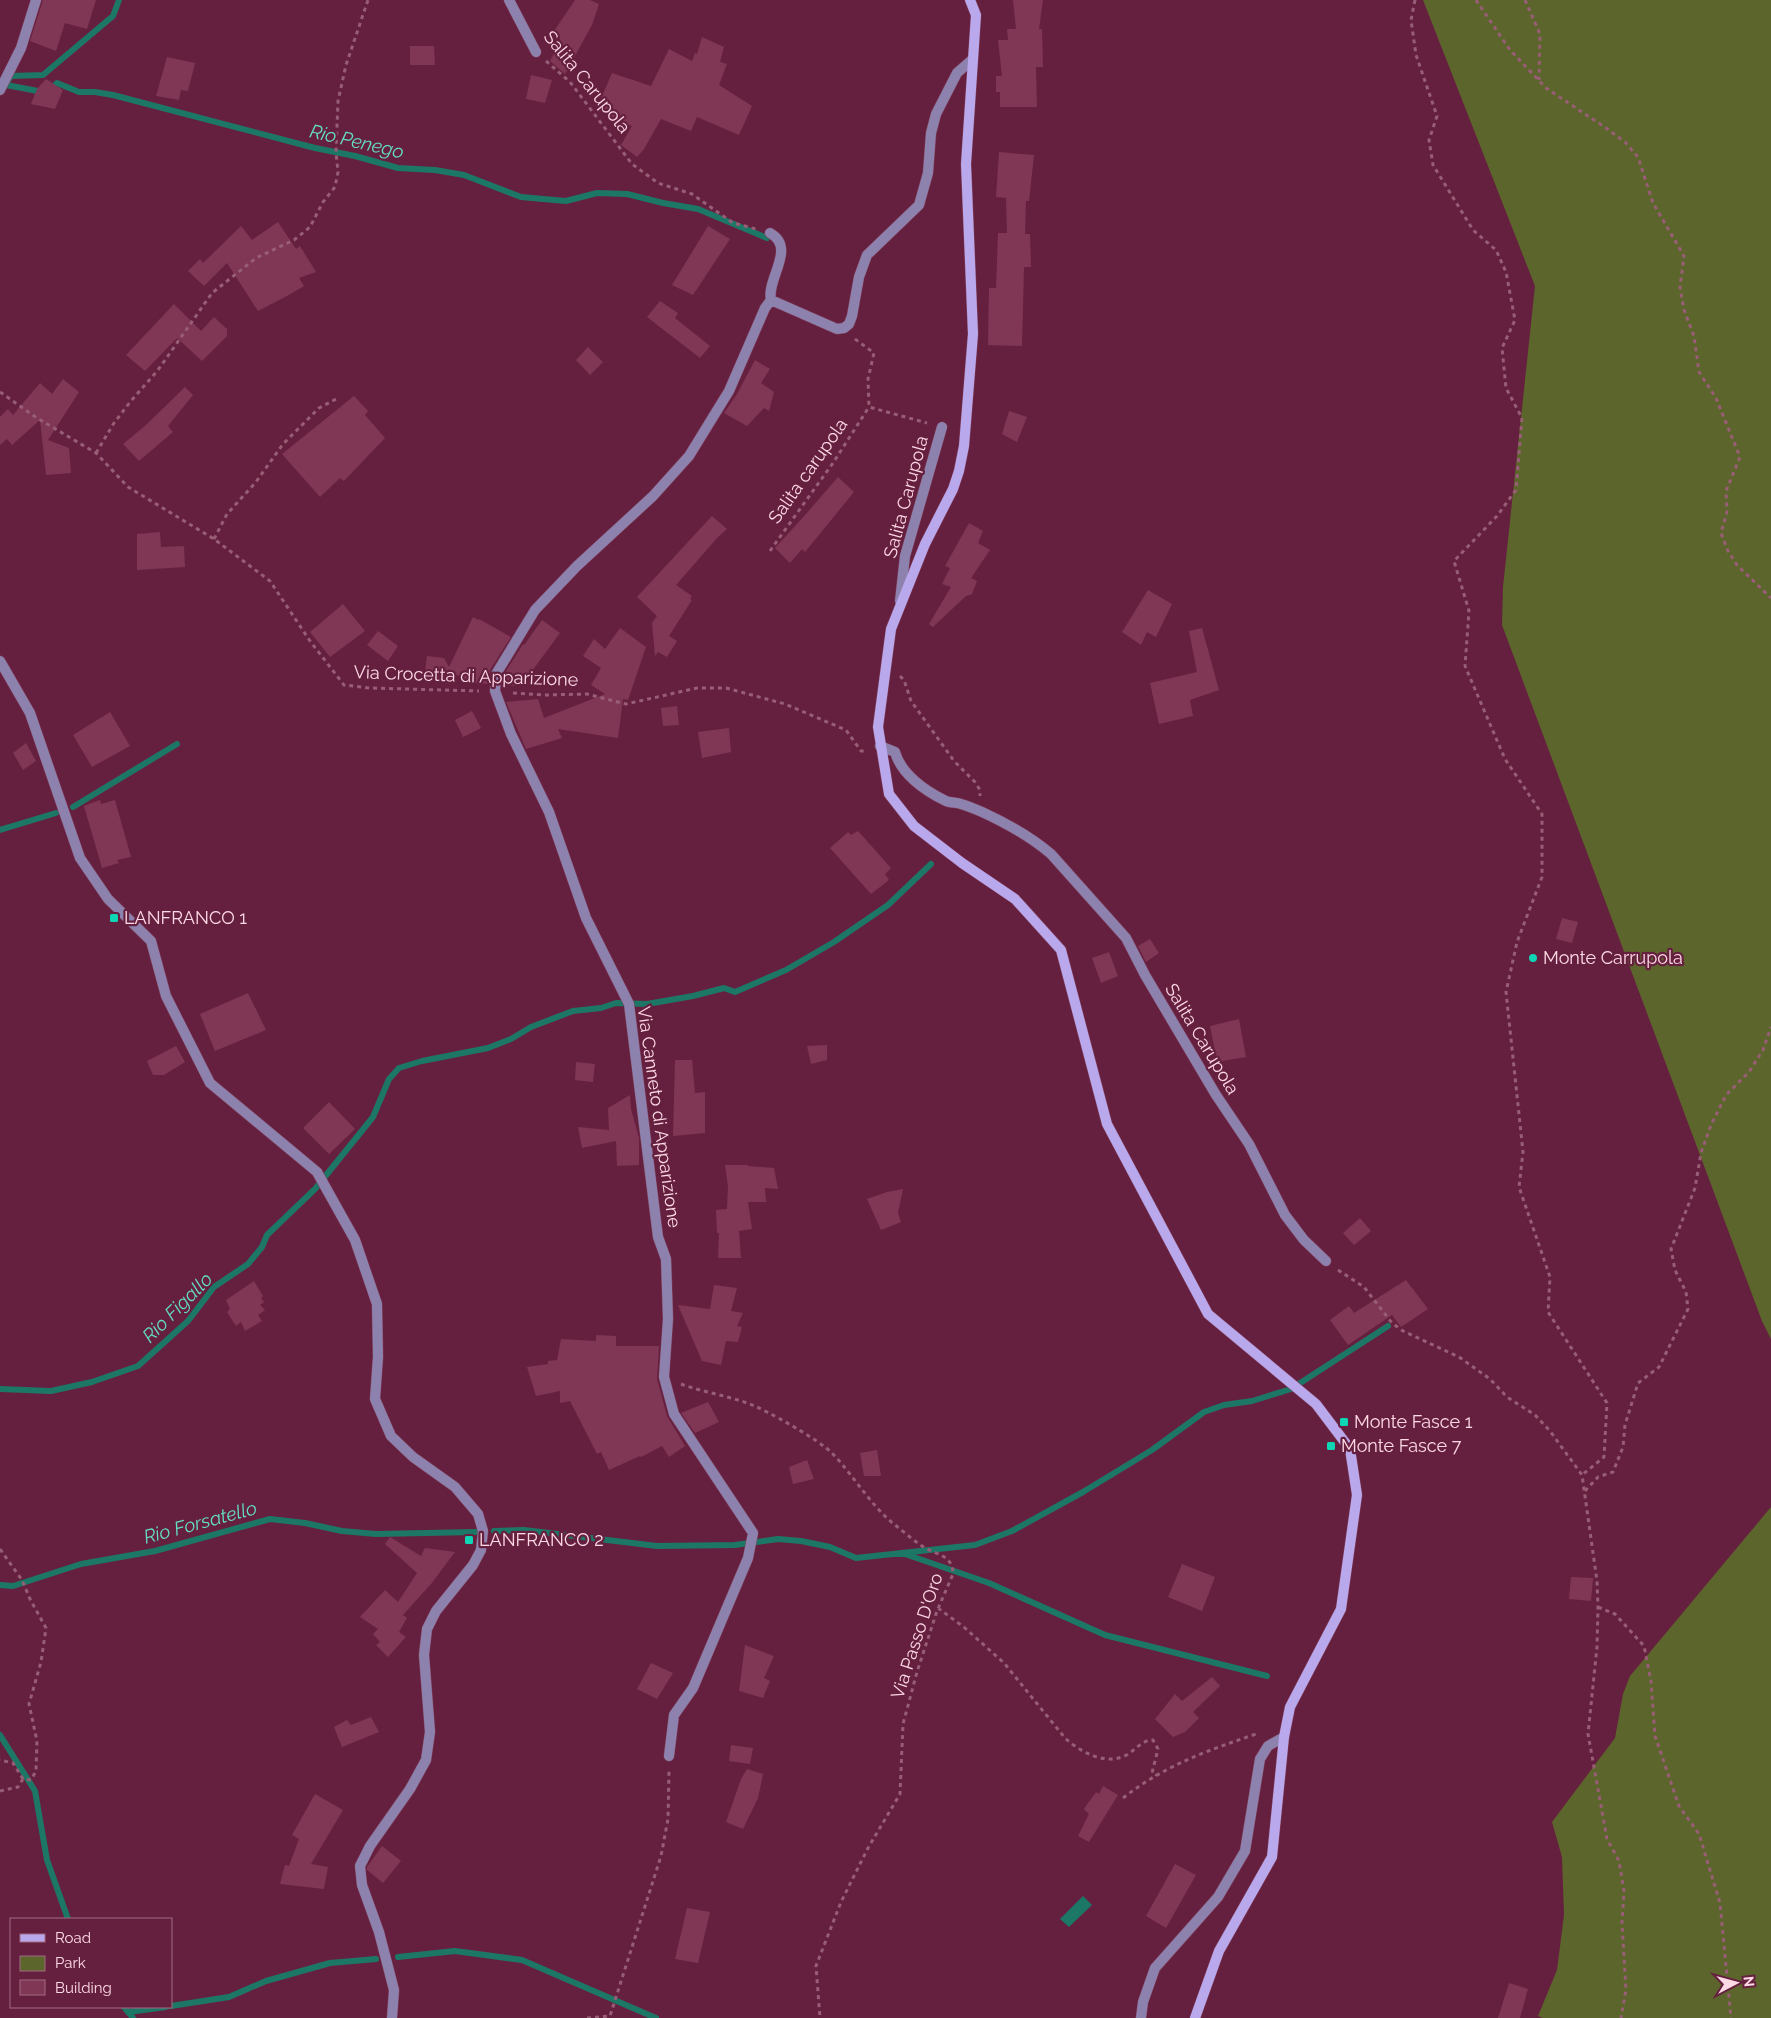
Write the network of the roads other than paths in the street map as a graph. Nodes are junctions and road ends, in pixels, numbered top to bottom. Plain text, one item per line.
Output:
1 (36, 0) edge
2 (509, 0) edge
3 (974, 3) edge
4 (536, 52) road end
5 (973, 59) junction
6 (0, 90) edge
7 (770, 233) road end
8 (771, 300) junction
9 (942, 427) road end
10 (900, 601) junction
11 (0, 661) edge
12 (880, 748) junction
13 (1326, 1261) road end
14 (1284, 1737) junction
15 (669, 1756) road end
16 (392, 2018) edge
17 (1141, 2018) edge
18 (1195, 2018) edge

1 - 6 street
2 - 4 street, Salita Carupola
3 - 5 main road
5 - 8 street
5 - 10 main road
7 - 8 street
8 - 15 street, Via Canneto di Apparizione
9 - 10 street, Salita Carupola
10 - 12 main road
11 - 16 street
12 - 13 street, Salita Carupola
12 - 14 main road
14 - 17 street
14 - 18 main road

